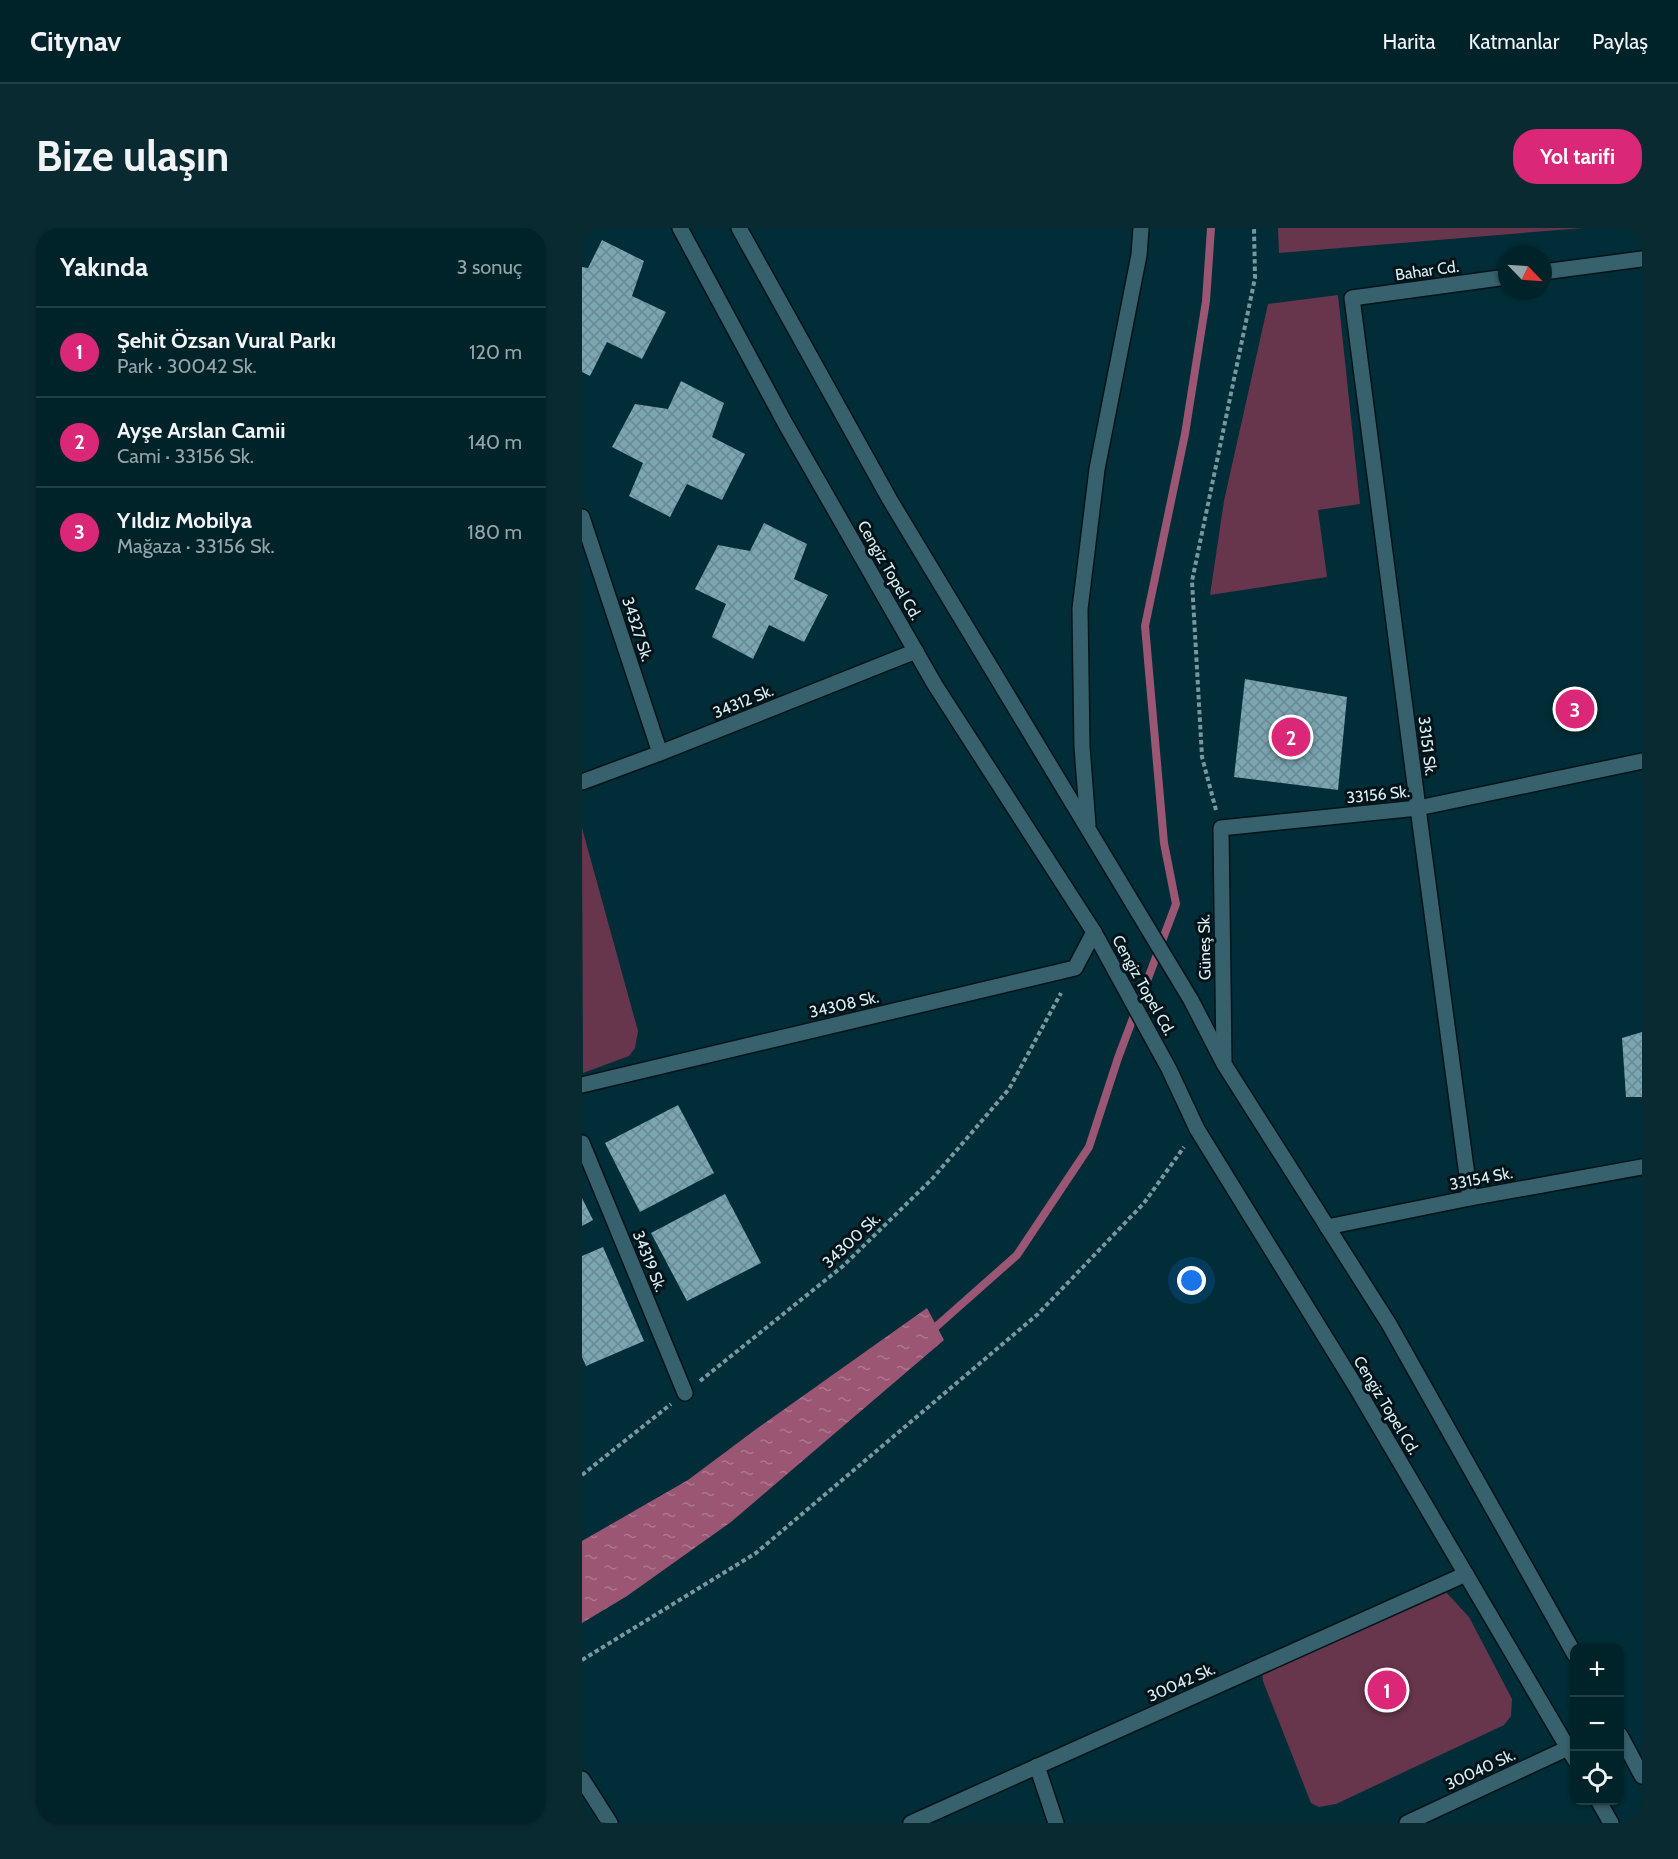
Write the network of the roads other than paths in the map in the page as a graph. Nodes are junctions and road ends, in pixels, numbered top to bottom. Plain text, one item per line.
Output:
1 (680, 228) edge
2 (1141, 228) edge
3 (743, 229) edge
4 (1642, 259) edge
5 (1552, 271) edge
6 (1498, 278) edge
7 (1352, 298) joint
8 (582, 517) edge
9 (916, 651) junction
10 (660, 753) junction
11 (1642, 761) edge
12 (582, 782) edge
13 (1418, 808) junction
14 (1088, 828) junction
15 (1221, 828) joint
16 (1094, 933) junction
17 (1224, 1064) junction
18 (582, 1085) edge
19 (582, 1143) edge
20 (1642, 1167) edge
21 (1470, 1198) junction
22 (1327, 1227) junction
23 (685, 1393) road end
24 (1466, 1574) junction
25 (1570, 1646) edge
26 (1624, 1743) edge
27 (1570, 1752) edge
28 (1570, 1754) edge
29 (1037, 1766) junction
30 (1642, 1776) edge
31 (582, 1779) edge
32 (1601, 1805) edge
33 (610, 1823) edge
34 (911, 1823) edge
35 (1056, 1823) edge
36 (1407, 1823) edge
37 (1611, 1823) edge

1 - 9 street, Cengiz Topel Cd.
2 - 14 street
3 - 14 street, Cengiz Topel Cd.
4 - 5 street
6 - 7 street, Bahar Cd.
7 - 13 street, 33151 Sk.
8 - 10 street, 34327 Sk.
9 - 10 street, 34312 Sk.
9 - 16 street, Cengiz Topel Cd.
10 - 12 street, 34312 Sk.
11 - 13 street, 33156 Sk.
13 - 15 street, 33156 Sk.
13 - 21 street, 33151 Sk.
14 - 17 street, Cengiz Topel Cd.
15 - 17 street, Güneş Sk.
16 - 18 street, 34308 Sk.
16 - 24 street, Cengiz Topel Cd.
17 - 22 street, Cengiz Topel Cd.
19 - 23 street, 34319 Sk.
20 - 21 street, 33154 Sk.
21 - 22 street, 33154 Sk.
22 - 25 street, Cengiz Topel Cd.
24 - 27 street, Cengiz Topel Cd.
24 - 29 street, 30042 Sk.
26 - 30 street
28 - 36 street, 30040 Sk.
29 - 34 street, 30042 Sk.
29 - 35 street
31 - 33 street
32 - 37 street

